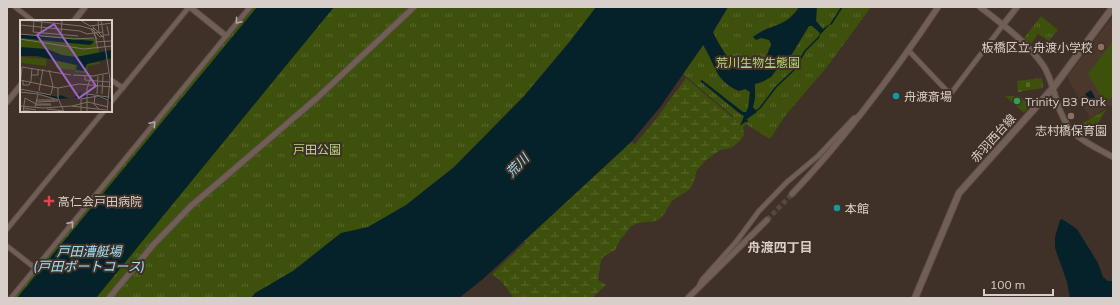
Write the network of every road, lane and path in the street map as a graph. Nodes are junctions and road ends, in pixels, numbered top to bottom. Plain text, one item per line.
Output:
1 (15, 7) edge
2 (85, 7) edge
3 (190, 7) edge
4 (250, 7) edge
5 (414, 7) edge
6 (938, 7) edge
7 (980, 7) edge
8 (1017, 7) edge
9 (1113, 7) edge
10 (33, 20) edge
11 (75, 20) edge
12 (1003, 25) junction
13 (226, 36) junction
14 (909, 51) junction
15 (112, 81) edge
16 (20, 86) edge
17 (123, 88) junction
18 (1053, 88) junction
19 (112, 101) edge
20 (7, 102) edge
21 (103, 112) edge
22 (860, 116) junction
23 (1113, 157) edge
24 (792, 194) tunnel mouth
25 (767, 220) tunnel mouth
26 (7, 229) edge
27 (7, 246) edge
28 (35, 268) junction
29 (698, 288) junction
30 (10, 298) edge
31 (108, 298) edge
32 (688, 298) edge
33 (915, 298) edge

1 - 10 street
2 - 11 street
3 - 13 street
3 - 17 street
4 -> 13 street
5 - 31 street
6 - 14 street
7 - 12 street
8 - 12 street
9 - 18 main road, 赤羽西台線
12 - 14 street
12 - 18 street
28 -> 13 street
14 - 22 street
15 - 17 street
16 - 20 street
17 - 19 street
18 - 23 street
18 - 33 main road, 赤羽西台線
21 - 26 street
22 - 24 street
22 - 29 street
25 - 29 street
27 - 28 street
28 - 30 street
29 - 32 street

